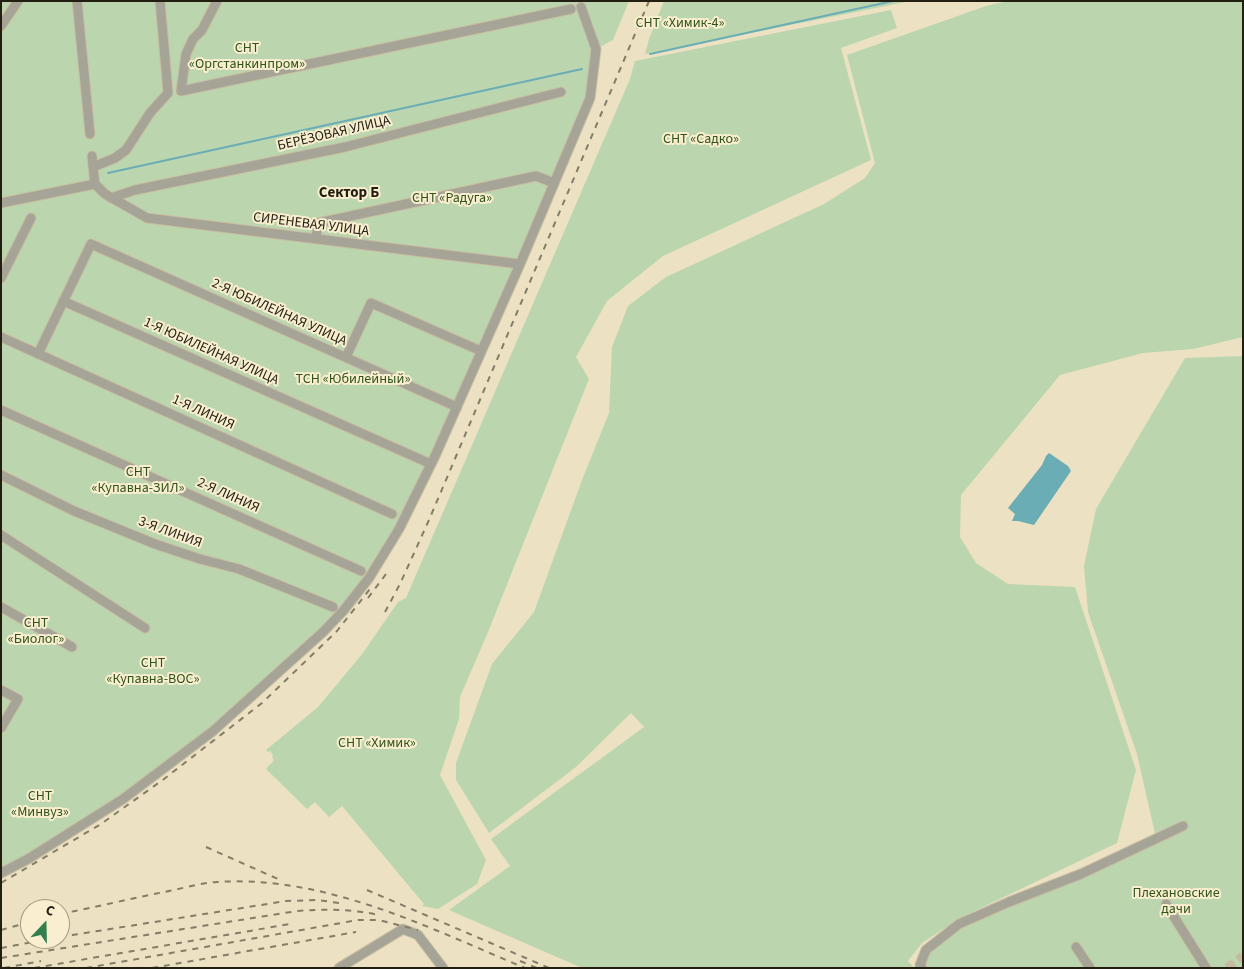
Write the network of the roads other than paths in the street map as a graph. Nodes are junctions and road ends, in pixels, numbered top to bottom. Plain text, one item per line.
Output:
1 (18, 1) edge
2 (77, 1) edge
3 (160, 1) edge
4 (216, 1) edge
5 (581, 7) dead end
6 (570, 9) dead end
7 (1, 26) edge
8 (561, 92) dead end
9 (90, 134) dead end
10 (92, 156) dead end
11 (93, 167) junction
12 (94, 184) junction
13 (554, 184) junction
14 (108, 196) junction
15 (1, 203) edge
16 (31, 218) dead end
17 (316, 239) junction
18 (520, 264) junction
19 (1, 278) edge
20 (63, 302) junction
21 (1, 338) edge
22 (481, 351) junction
23 (38, 354) junction
24 (346, 358) junction
25 (457, 407) junction
26 (1, 410) edge
27 (431, 464) junction
28 (1, 475) edge
29 (392, 514) dead end
30 (1, 535) edge
31 (361, 571) dead end
32 (1, 607) edge
33 (333, 607) dead end
34 (145, 628) dead end
35 (72, 648) dead end
36 (1, 690) edge
37 (1, 728) edge
38 (1183, 826) dead end
39 (1, 873) edge
40 (1166, 904) dead end
41 (1076, 947) dead end
42 (339, 968) edge
43 (443, 968) edge
44 (922, 968) edge
45 (1090, 968) edge
46 (1206, 968) edge

1 - 7 street
2 - 9 street
3 - 11 street
4 - 6 street
5 - 13 street
8 - 14 street, БЕРЁЗОВАЯ УЛИЦА
10 - 11 street
11 - 12 street
12 - 14 street, СИРЕНЕВАЯ УЛИЦА
12 - 15 street
13 - 17 street
13 - 18 street
14 - 17 street, СИРЕНЕВАЯ УЛИЦА
16 - 19 street
17 - 18 street, СИРЕНЕВАЯ УЛИЦА
18 - 22 street
20 - 23 street
20 - 24 street, 2-Я ЮБИЛЕЙНАЯ УЛИЦА
20 - 27 street, 1-Я ЮБИЛЕЙНАЯ УЛИЦА
21 - 23 street, 1-Я ЛИНИЯ
22 - 24 street
22 - 25 street
23 - 29 street, 1-Я ЛИНИЯ
24 - 25 street, 2-Я ЮБИЛЕЙНАЯ УЛИЦА
25 - 27 street
26 - 31 street, 2-Я ЛИНИЯ
27 - 39 street
28 - 33 street, 3-Я ЛИНИЯ
30 - 34 street
32 - 35 street
36 - 37 street
38 - 44 street
40 - 46 street
41 - 45 street
42 - 43 street

